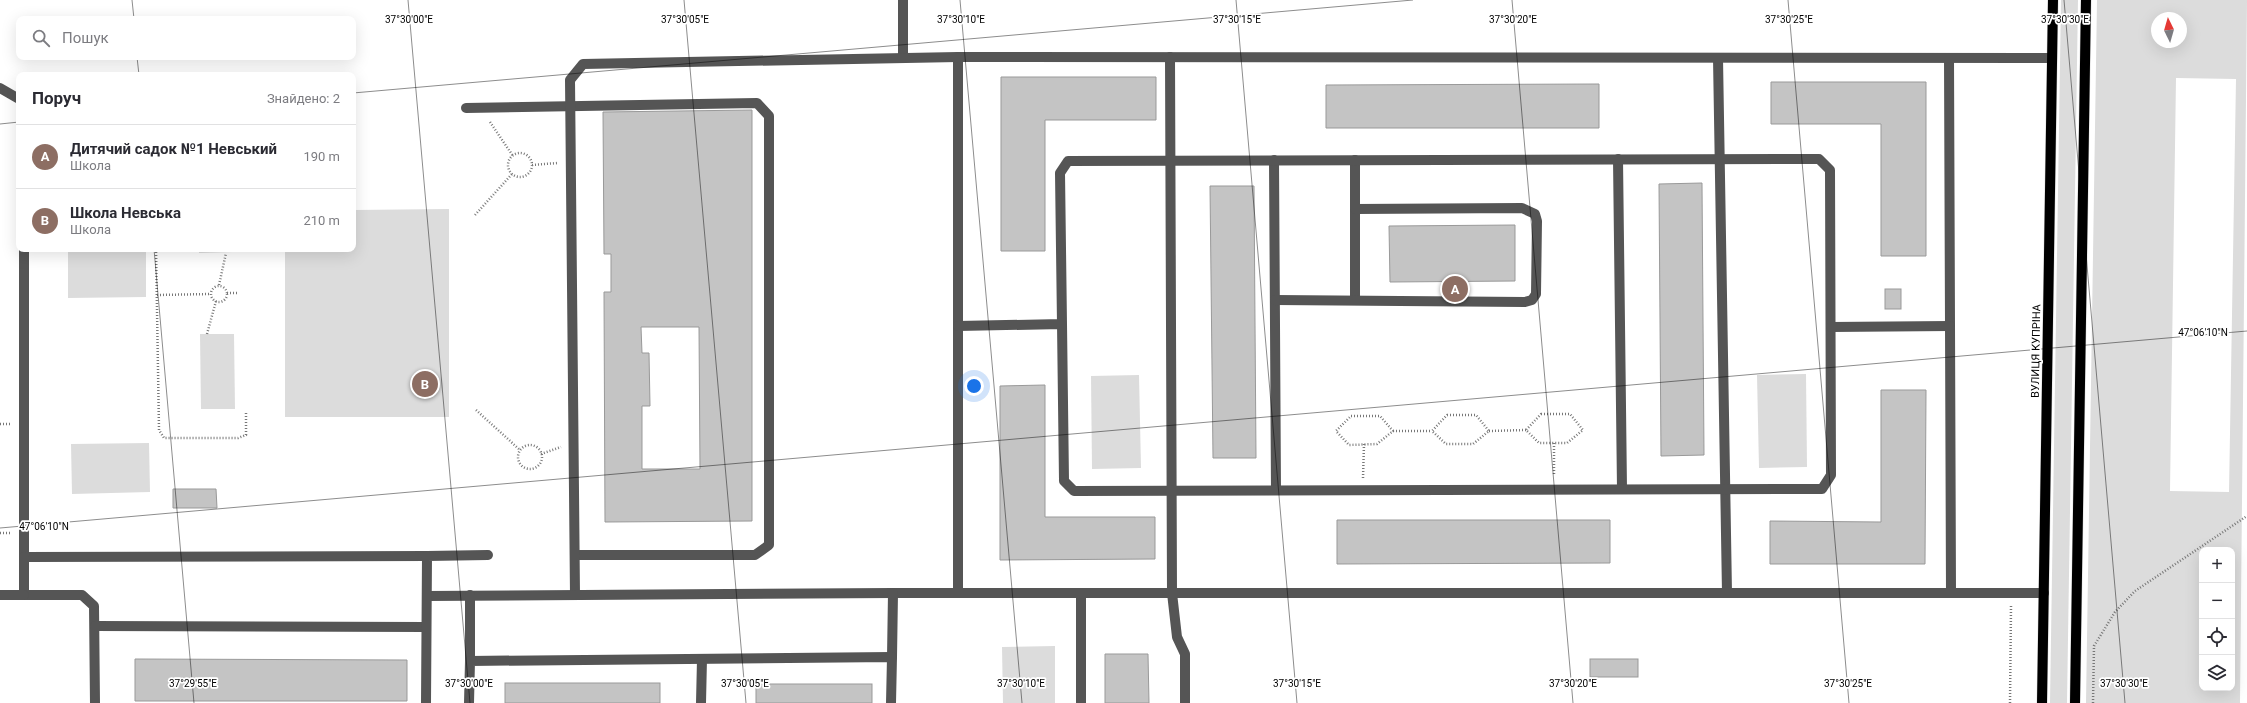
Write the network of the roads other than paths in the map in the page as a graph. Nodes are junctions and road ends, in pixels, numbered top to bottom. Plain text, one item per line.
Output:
1 (903, 0) edge
2 (2053, 0) edge
3 (2086, 0) edge
4 (1170, 57) junction
5 (903, 58) junction
6 (958, 58) junction
7 (1718, 58) junction
8 (1949, 58) junction
9 (2052, 58) junction
10 (0, 88) edge
11 (16, 97) edge
12 (570, 106) junction
13 (466, 108) dead end
14 (1618, 159) junction
15 (1720, 159) junction
16 (1274, 160) junction
17 (1354, 160) junction
18 (1170, 161) junction
19 (1355, 209) junction
20 (24, 252) edge
21 (1275, 300) junction
22 (1356, 300) junction
23 (1062, 324) junction
24 (958, 326) junction
25 (1950, 326) junction
26 (1831, 327) junction
27 (1622, 489) junction
28 (1725, 489) junction
29 (1172, 490) junction
30 (1276, 490) junction
31 (488, 555) dead end
32 (575, 555) junction
33 (427, 556) junction
34 (24, 557) junction
35 (893, 593) junction
36 (958, 593) junction
37 (1081, 593) junction
38 (1172, 593) junction
39 (1727, 593) junction
40 (1951, 593) junction
41 (2044, 593) junction
42 (0, 595) edge
43 (24, 595) junction
44 (470, 595) junction
45 (575, 595) junction
46 (427, 596) junction
47 (95, 626) junction
48 (426, 627) junction
49 (892, 657) junction
50 (702, 659) junction
51 (470, 661) junction
52 (95, 703) edge
53 (426, 703) edge
54 (469, 703) edge
55 (701, 703) edge
56 (891, 703) edge
57 (1081, 703) edge
58 (1186, 703) edge
59 (2042, 703) edge
60 (2075, 703) edge

1 - 5 lane
2 - 9 main road, ВУЛИЦЯ КУПРІНА
3 - 60 main road
4 - 6 lane
4 - 7 lane
4 - 18 lane
5 - 6 lane
5 - 12 lane
6 - 24 lane
7 - 8 lane
7 - 15 lane
8 - 9 lane
8 - 25 lane
9 - 41 main road, ВУЛИЦЯ КУПРІНА
10 - 11 lane
12 - 13 lane
12 - 32 lane
12 - 32 lane
14 - 15 lane
14 - 17 lane
14 - 27 lane
15 - 26 lane
15 - 28 lane
16 - 17 lane
16 - 18 lane
16 - 21 lane
17 - 19 lane
18 - 23 lane
18 - 29 lane
19 - 22 lane
19 - 22 lane
20 - 34 lane
21 - 22 lane
21 - 30 lane
23 - 24 lane
23 - 29 lane
24 - 36 lane
25 - 26 lane
25 - 40 lane
26 - 28 lane
27 - 28 lane
27 - 30 lane
28 - 39 lane
29 - 30 lane
29 - 38 lane
31 - 33 lane
32 - 45 lane
33 - 34 lane
33 - 46 lane
34 - 43 lane
35 - 36 lane
35 - 45 lane
35 - 49 lane
36 - 37 lane
37 - 38 lane
37 - 57 lane
38 - 39 lane
38 - 58 lane
39 - 40 lane
40 - 41 lane
41 - 59 main road, ВУЛИЦЯ КУПРІНА
42 - 43 lane
43 - 47 lane
44 - 45 lane
44 - 46 lane
44 - 51 lane
46 - 48 lane
47 - 48 lane
47 - 52 lane
48 - 53 lane
49 - 50 lane
49 - 56 lane
50 - 51 lane
50 - 55 lane
51 - 54 lane

